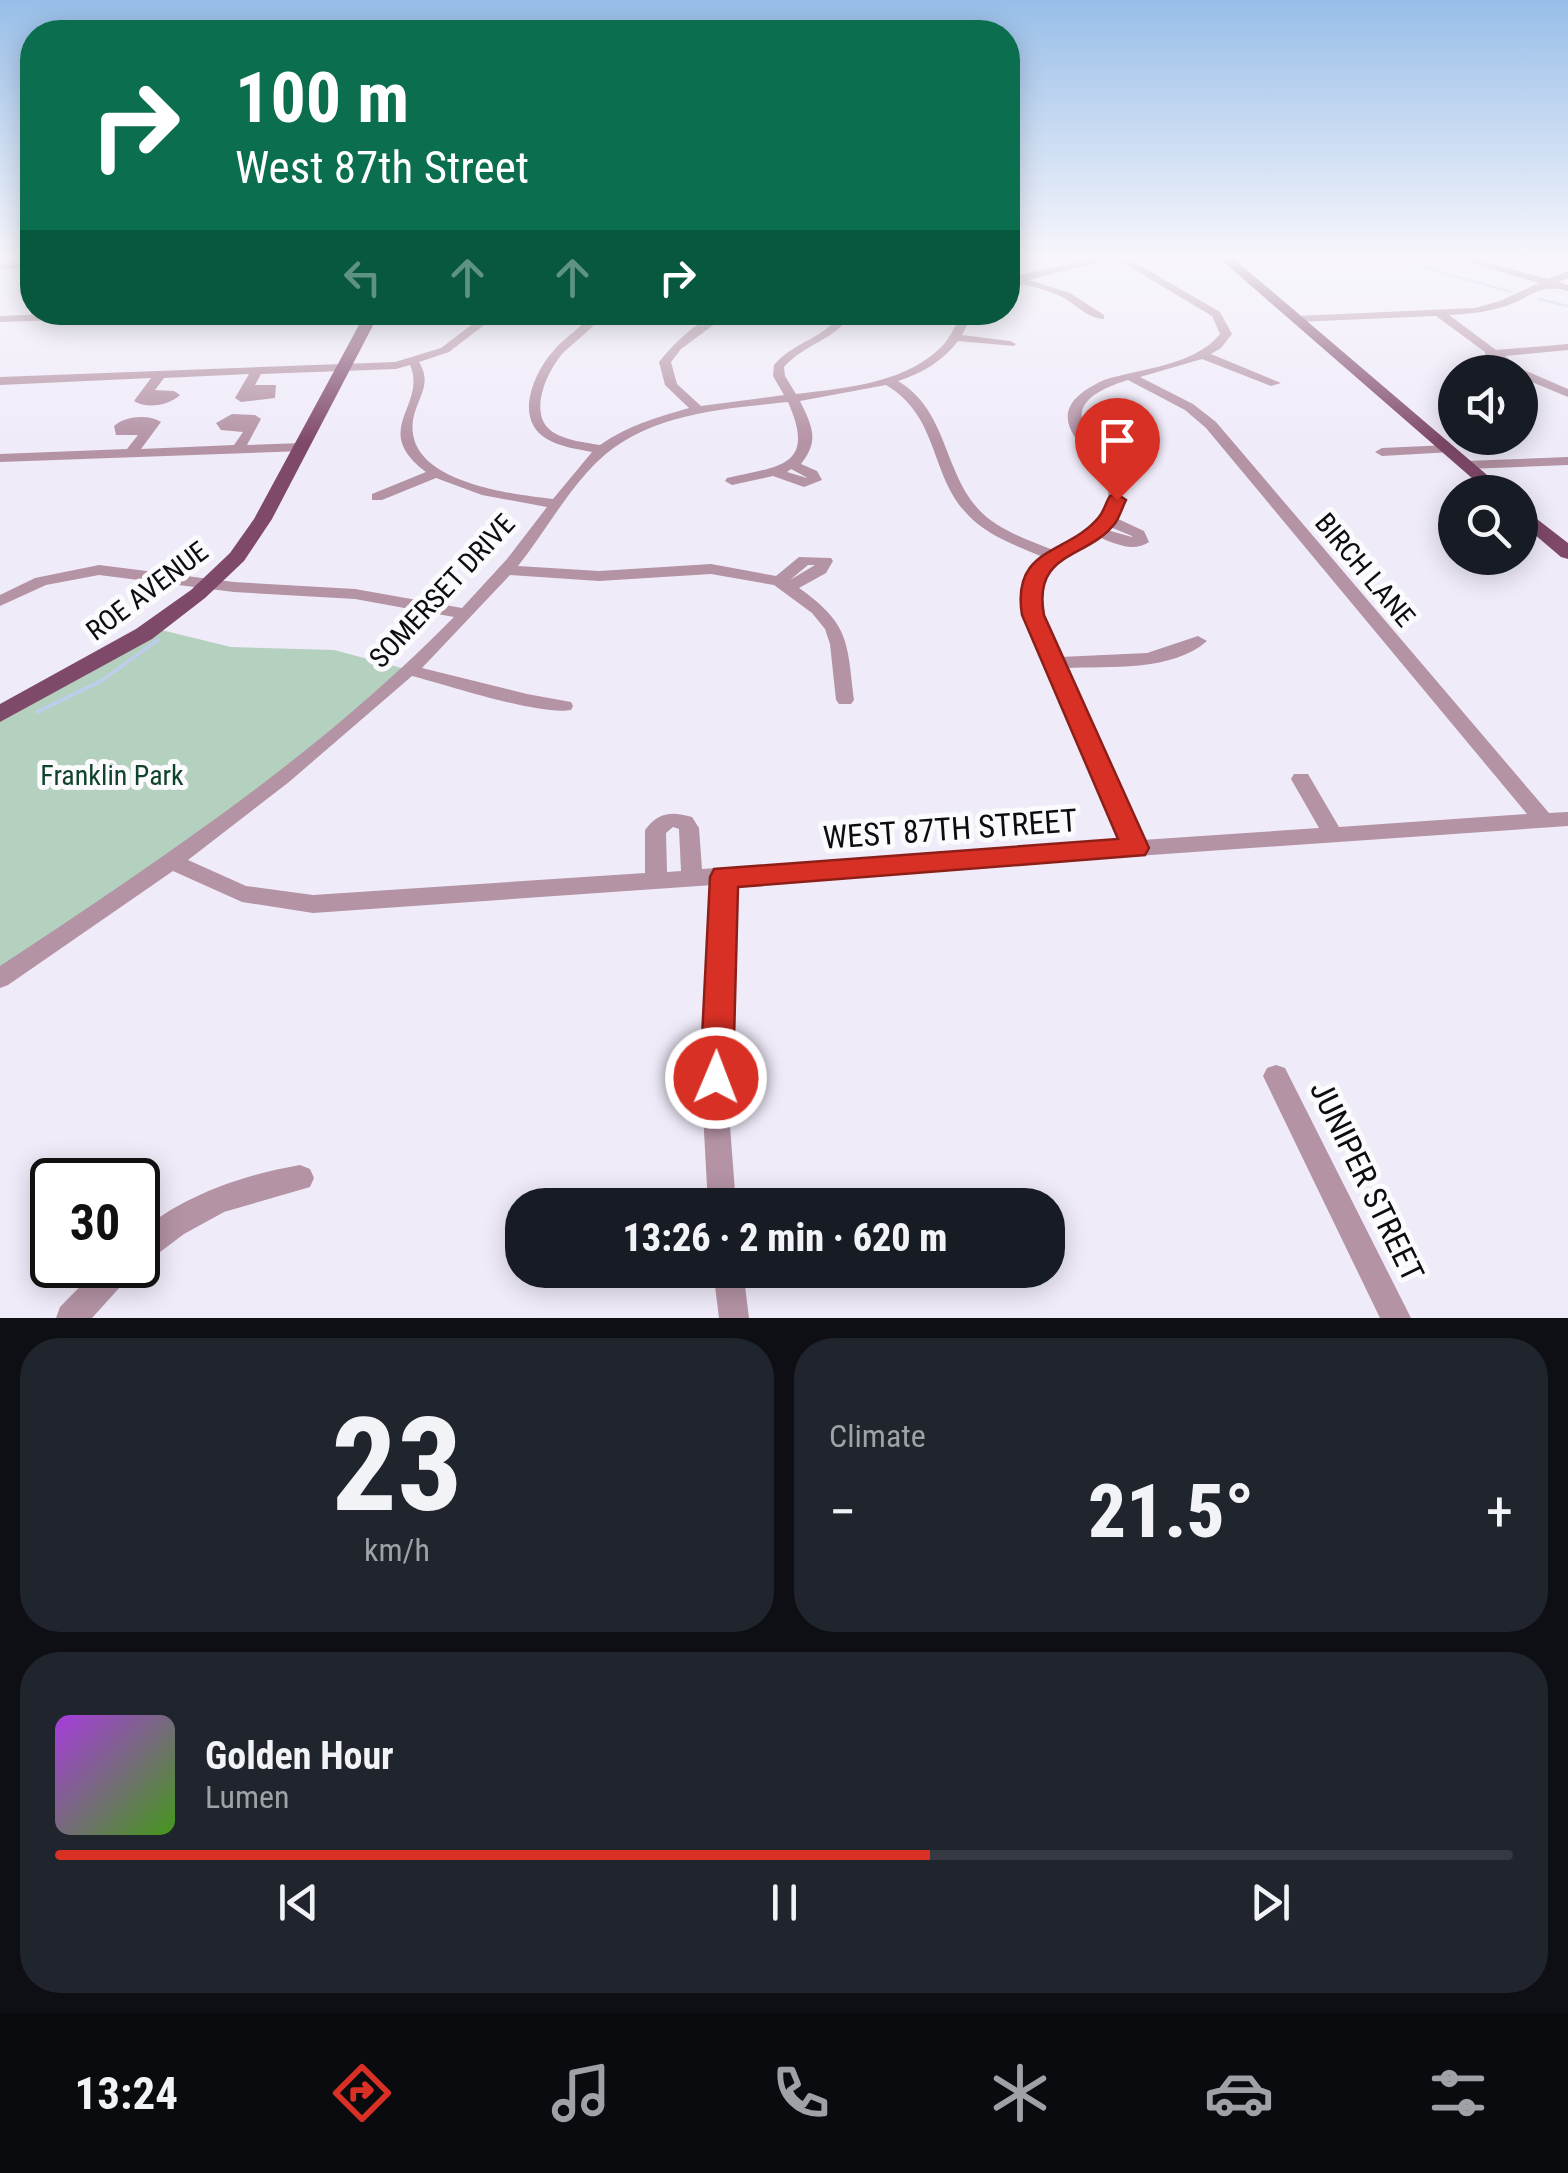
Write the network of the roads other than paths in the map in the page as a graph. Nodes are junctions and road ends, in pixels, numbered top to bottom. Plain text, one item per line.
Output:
1 (1221, 320) edge
2 (1298, 320) edge
3 (1447, 320) edge
4 (366, 325) edge
5 (480, 325) edge
6 (586, 325) edge
7 (708, 325) edge
8 (840, 325) edge
9 (961, 325) edge
10 (954, 337) junction
11 (1010, 344) dead end
12 (1568, 347) edge
13 (1490, 354) joint
14 (1203, 355) junction
15 (414, 362) junction
16 (343, 368) junction
17 (257, 371) junction
18 (161, 374) junction
19 (1129, 376) junction
20 (1538, 380) edge
21 (0, 381) edge
22 (888, 381) junction
23 (1275, 383) dead end
24 (246, 389) dead end
25 (148, 393) dead end
26 (1568, 393) edge
27 (792, 396) junction
28 (697, 409) junction
29 (251, 428) dead end
30 (146, 432) dead end
31 (1438, 442) edge
32 (302, 446) junction
33 (238, 449) junction
34 (602, 450) junction
35 (1438, 450) edge
36 (1382, 452) dead end
37 (130, 454) junction
38 (1453, 455) edge
39 (0, 458) edge
40 (1568, 461) edge
41 (792, 465) junction
42 (1466, 466) junction
43 (437, 473) junction
44 (776, 473) junction
45 (1477, 475) edge
46 (732, 482) dead end
47 (377, 497) dead end
48 (556, 504) junction
49 (1538, 530) edge
50 (1568, 553) edge
51 (1054, 556) junction
52 (506, 570) junction
53 (210, 584) junction
54 (0, 602) edge
55 (466, 614) junction
56 (1198, 641) dead end
57 (1054, 663) junction
58 (408, 670) junction
59 (844, 700) dead end
60 (564, 706) dead end
61 (0, 714) edge
62 (1300, 779) dead end
63 (1568, 818) edge
64 (1543, 820) junction
65 (1333, 835) junction
66 (1135, 848) junction
67 (170, 861) junction
68 (724, 877) junction
69 (692, 879) junction
70 (656, 881) junction
71 (0, 978) edge
72 (1276, 1076) dead end
73 (300, 1178) dead end
74 (721, 1188) edge
75 (160, 1235) edge
76 (99, 1288) edge
77 (730, 1288) edge
78 (71, 1318) edge
79 (734, 1318) edge
80 (1396, 1318) edge

1 - 14 street
2 - 31 main road
3 - 13 street
4 - 16 main road, ROE AVENUE
5 - 15 street
6 - 34 street
7 - 28 street
8 - 27 street
9 - 10 street, SOMERSET DRIVE
10 - 11 street
10 - 22 street, SOMERSET DRIVE
12 - 13 street
14 - 19 street
14 - 23 street
15 - 16 street
15 - 43 street
16 - 17 street
16 - 32 main road, ROE AVENUE
17 - 18 street
17 - 24 street
18 - 21 street
18 - 25 street
19 - 51 street
19 - 64 street, BIRCH LANE
20 - 26 street
22 - 27 street, SOMERSET DRIVE
22 - 51 street
27 - 28 street, SOMERSET DRIVE
27 - 41 street
28 - 34 street, SOMERSET DRIVE
29 - 33 street
30 - 37 street
32 - 33 street
32 - 53 main road, ROE AVENUE
33 - 37 street
34 - 48 street, SOMERSET DRIVE
35 - 36 street
37 - 39 street
38 - 42 main road
40 - 42 street
41 - 44 street
41 - 44 street
42 - 45 main road
43 - 47 street
43 - 48 street
44 - 46 street
48 - 52 street, SOMERSET DRIVE
49 - 50 main road
51 - 57 street
52 - 55 street, SOMERSET DRIVE
52 - 59 street
53 - 54 street
53 - 55 street
53 - 61 main road, ROE AVENUE
55 - 58 street, SOMERSET DRIVE
56 - 57 street
57 - 66 street
58 - 60 street
58 - 67 street, SOMERSET DRIVE
62 - 65 street
63 - 64 street, WEST 87TH STREET
64 - 65 street, WEST 87TH STREET
65 - 66 street, WEST 87TH STREET
66 - 68 street, WEST 87TH STREET
67 - 70 street, WEST 87TH STREET
67 - 71 street, SOMERSET DRIVE
68 - 69 street, WEST 87TH STREET
68 - 74 street
69 - 70 street, WEST 87TH STREET
69 - 70 street
72 - 80 street, JUNIPER STREET
73 - 75 street
76 - 78 street
77 - 79 street

